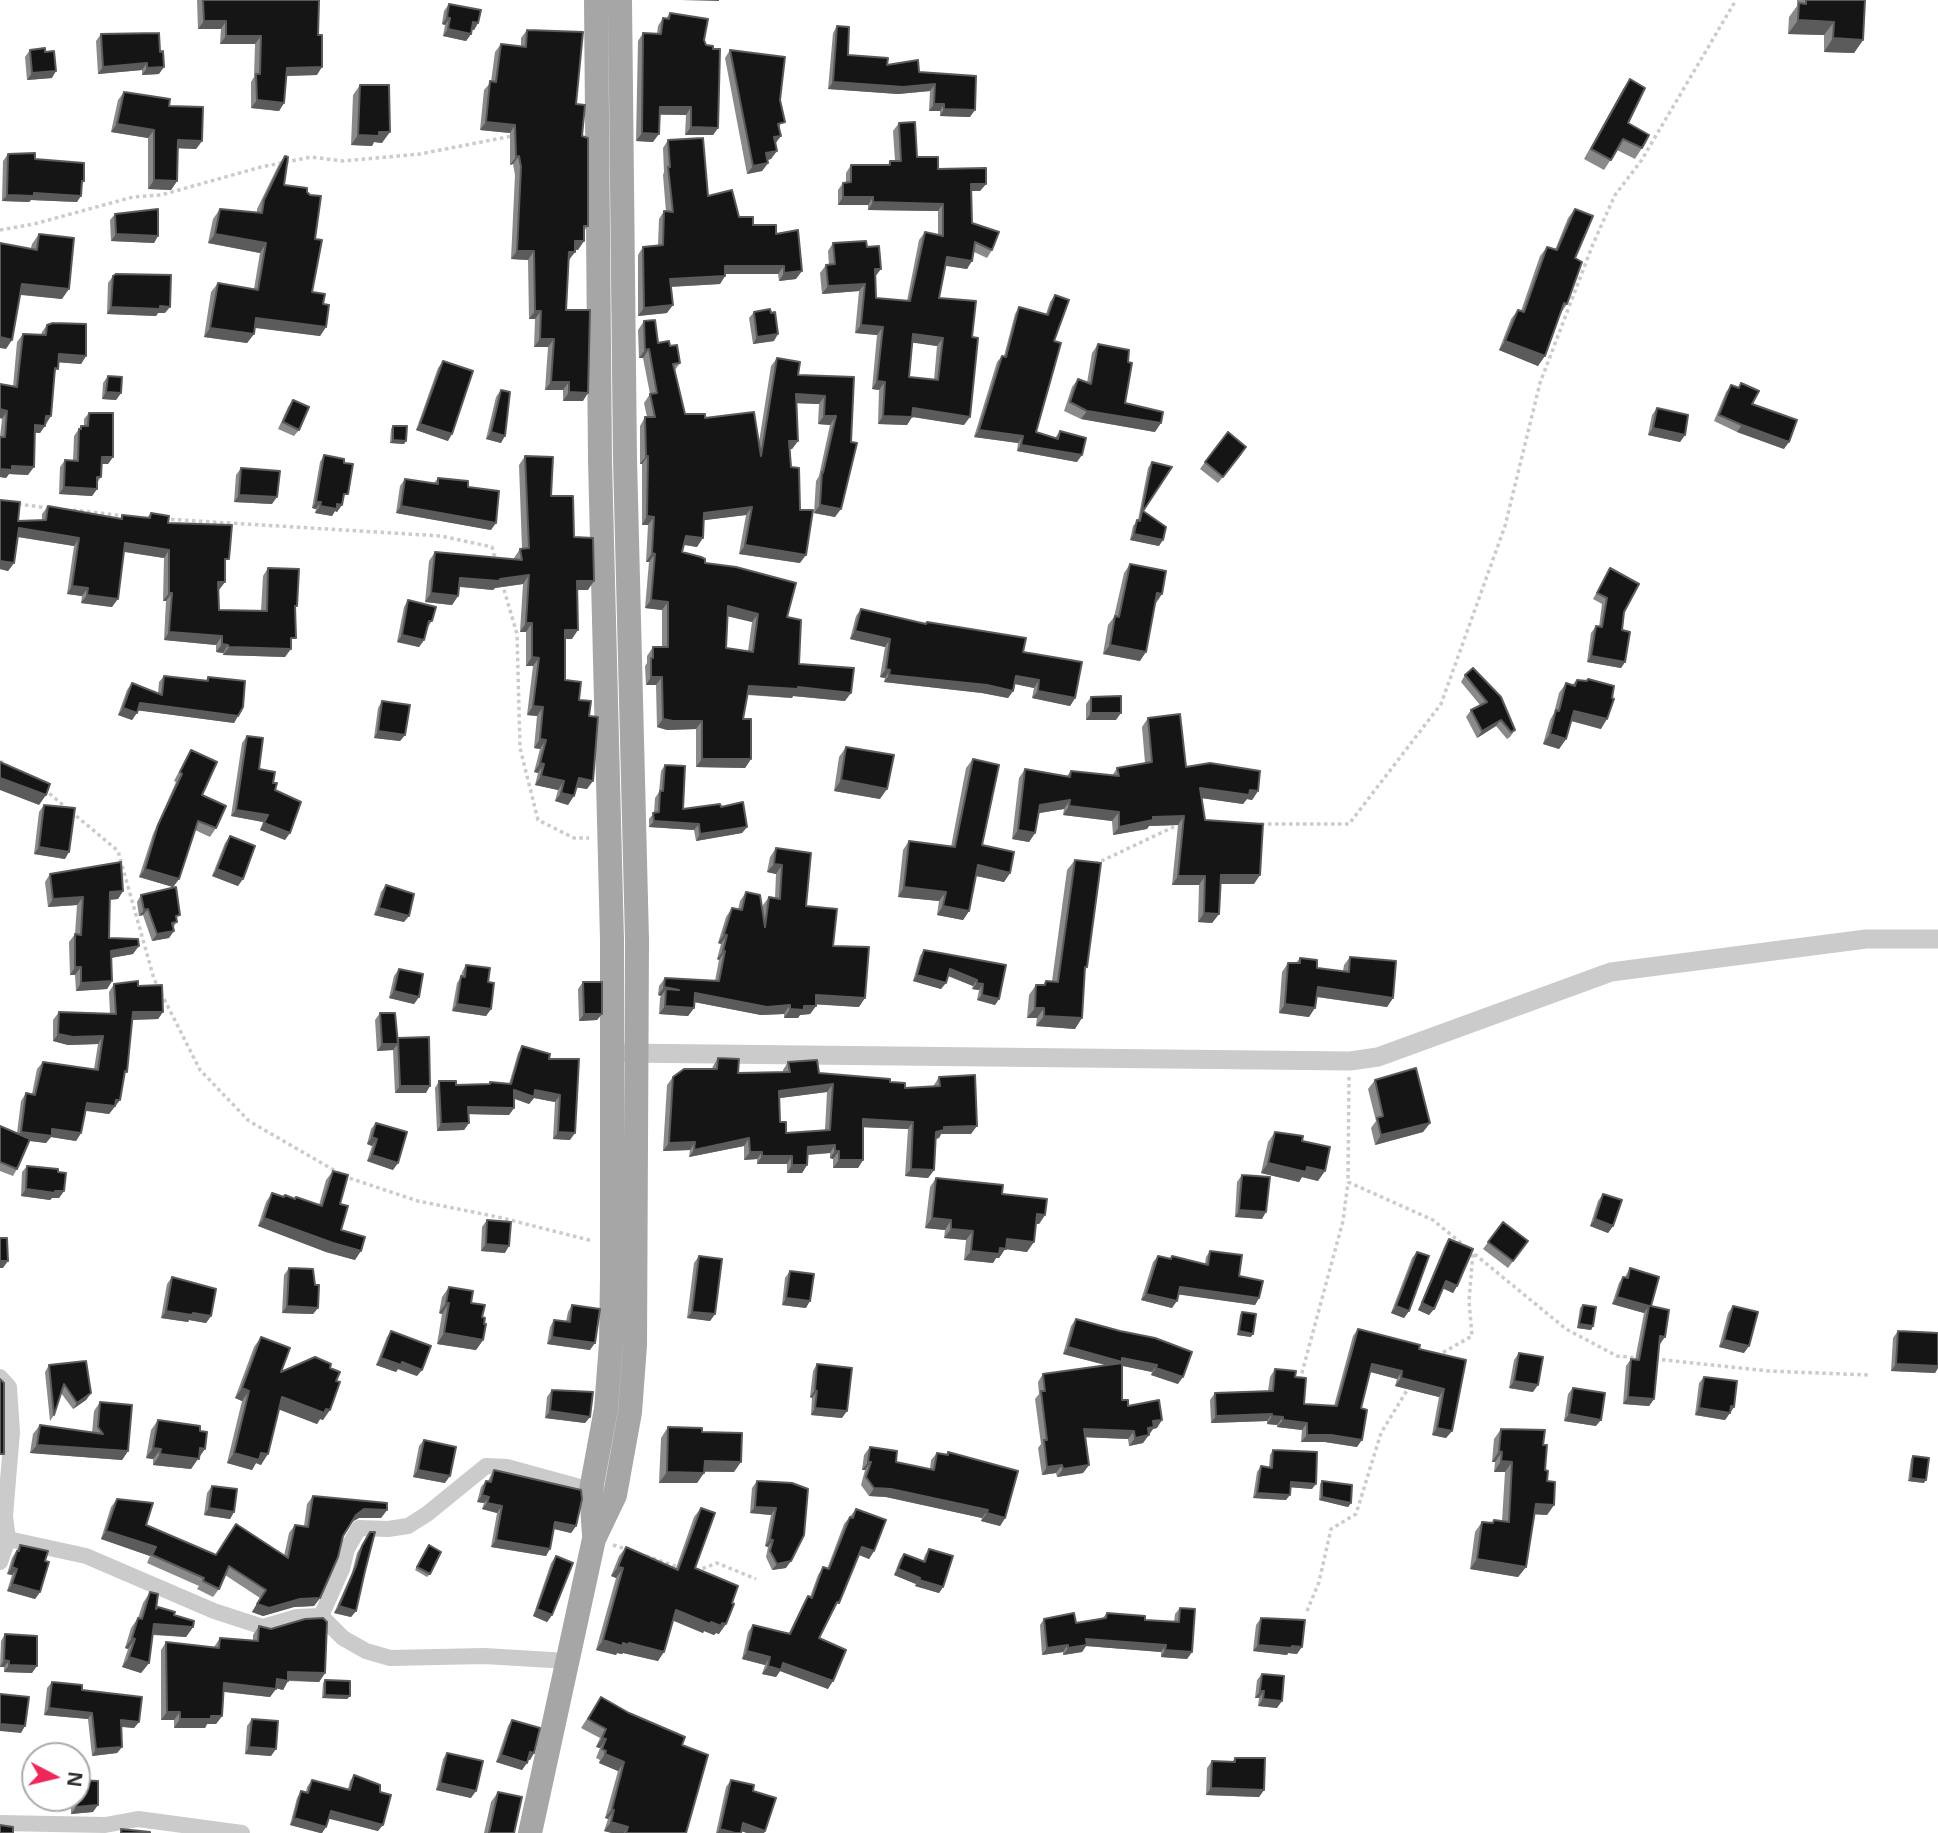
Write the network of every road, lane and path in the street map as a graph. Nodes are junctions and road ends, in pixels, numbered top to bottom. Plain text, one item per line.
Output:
1 (596, 0) edge
2 (620, 0) edge
3 (1736, 0) edge
4 (521, 137) edge
5 (0, 230) edge
6 (13, 504) edge
7 (53, 508) edge
8 (66, 510) edge
9 (132, 517) edge
10 (159, 519) edge
11 (0, 761) edge
12 (20, 774) edge
13 (40, 786) edge
14 (1191, 824) edge
15 (1257, 824) edge
16 (609, 838) junction
17 (1093, 864) edge
18 (1938, 939) edge
19 (624, 1053) junction
20 (1350, 1061) junction
21 (1348, 1182) junction
22 (611, 1246) junction
23 (1473, 1252) junction
24 (1432, 1359) edge
25 (1868, 1375) dead end
26 (0, 1377) edge
27 (1411, 1379) edge
28 (1299, 1384) edge
29 (603, 1493) junction
30 (8, 1538) junction
31 (594, 1539) junction
32 (0, 1562) edge
33 (682, 1568) edge
34 (693, 1572) edge
35 (756, 1579) dead end
36 (1307, 1611) dead end
37 (321, 1616) junction
38 (568, 1661) junction
39 (0, 1823) edge
40 (242, 1833) edge
41 (530, 1833) edge

1 - 16 main road
2 - 19 main road
3 - 15 path
4 - 5 path
6 - 7 path
8 - 9 path
10 - 16 path
11 - 12 path
13 - 22 path
14 - 17 path
16 - 19 main road
18 - 20 street
19 - 20 street
19 - 22 main road
19 - 29 main road
20 - 21 path
21 - 23 path
21 - 28 path
22 - 29 main road
23 - 24 path
23 - 25 path
26 - 30 street
27 - 36 path
29 - 31 main road
29 - 37 street
30 - 32 street
30 - 37 street
31 - 33 path
31 - 38 main road
34 - 35 path
37 - 38 street
38 - 41 main road
39 - 40 street

